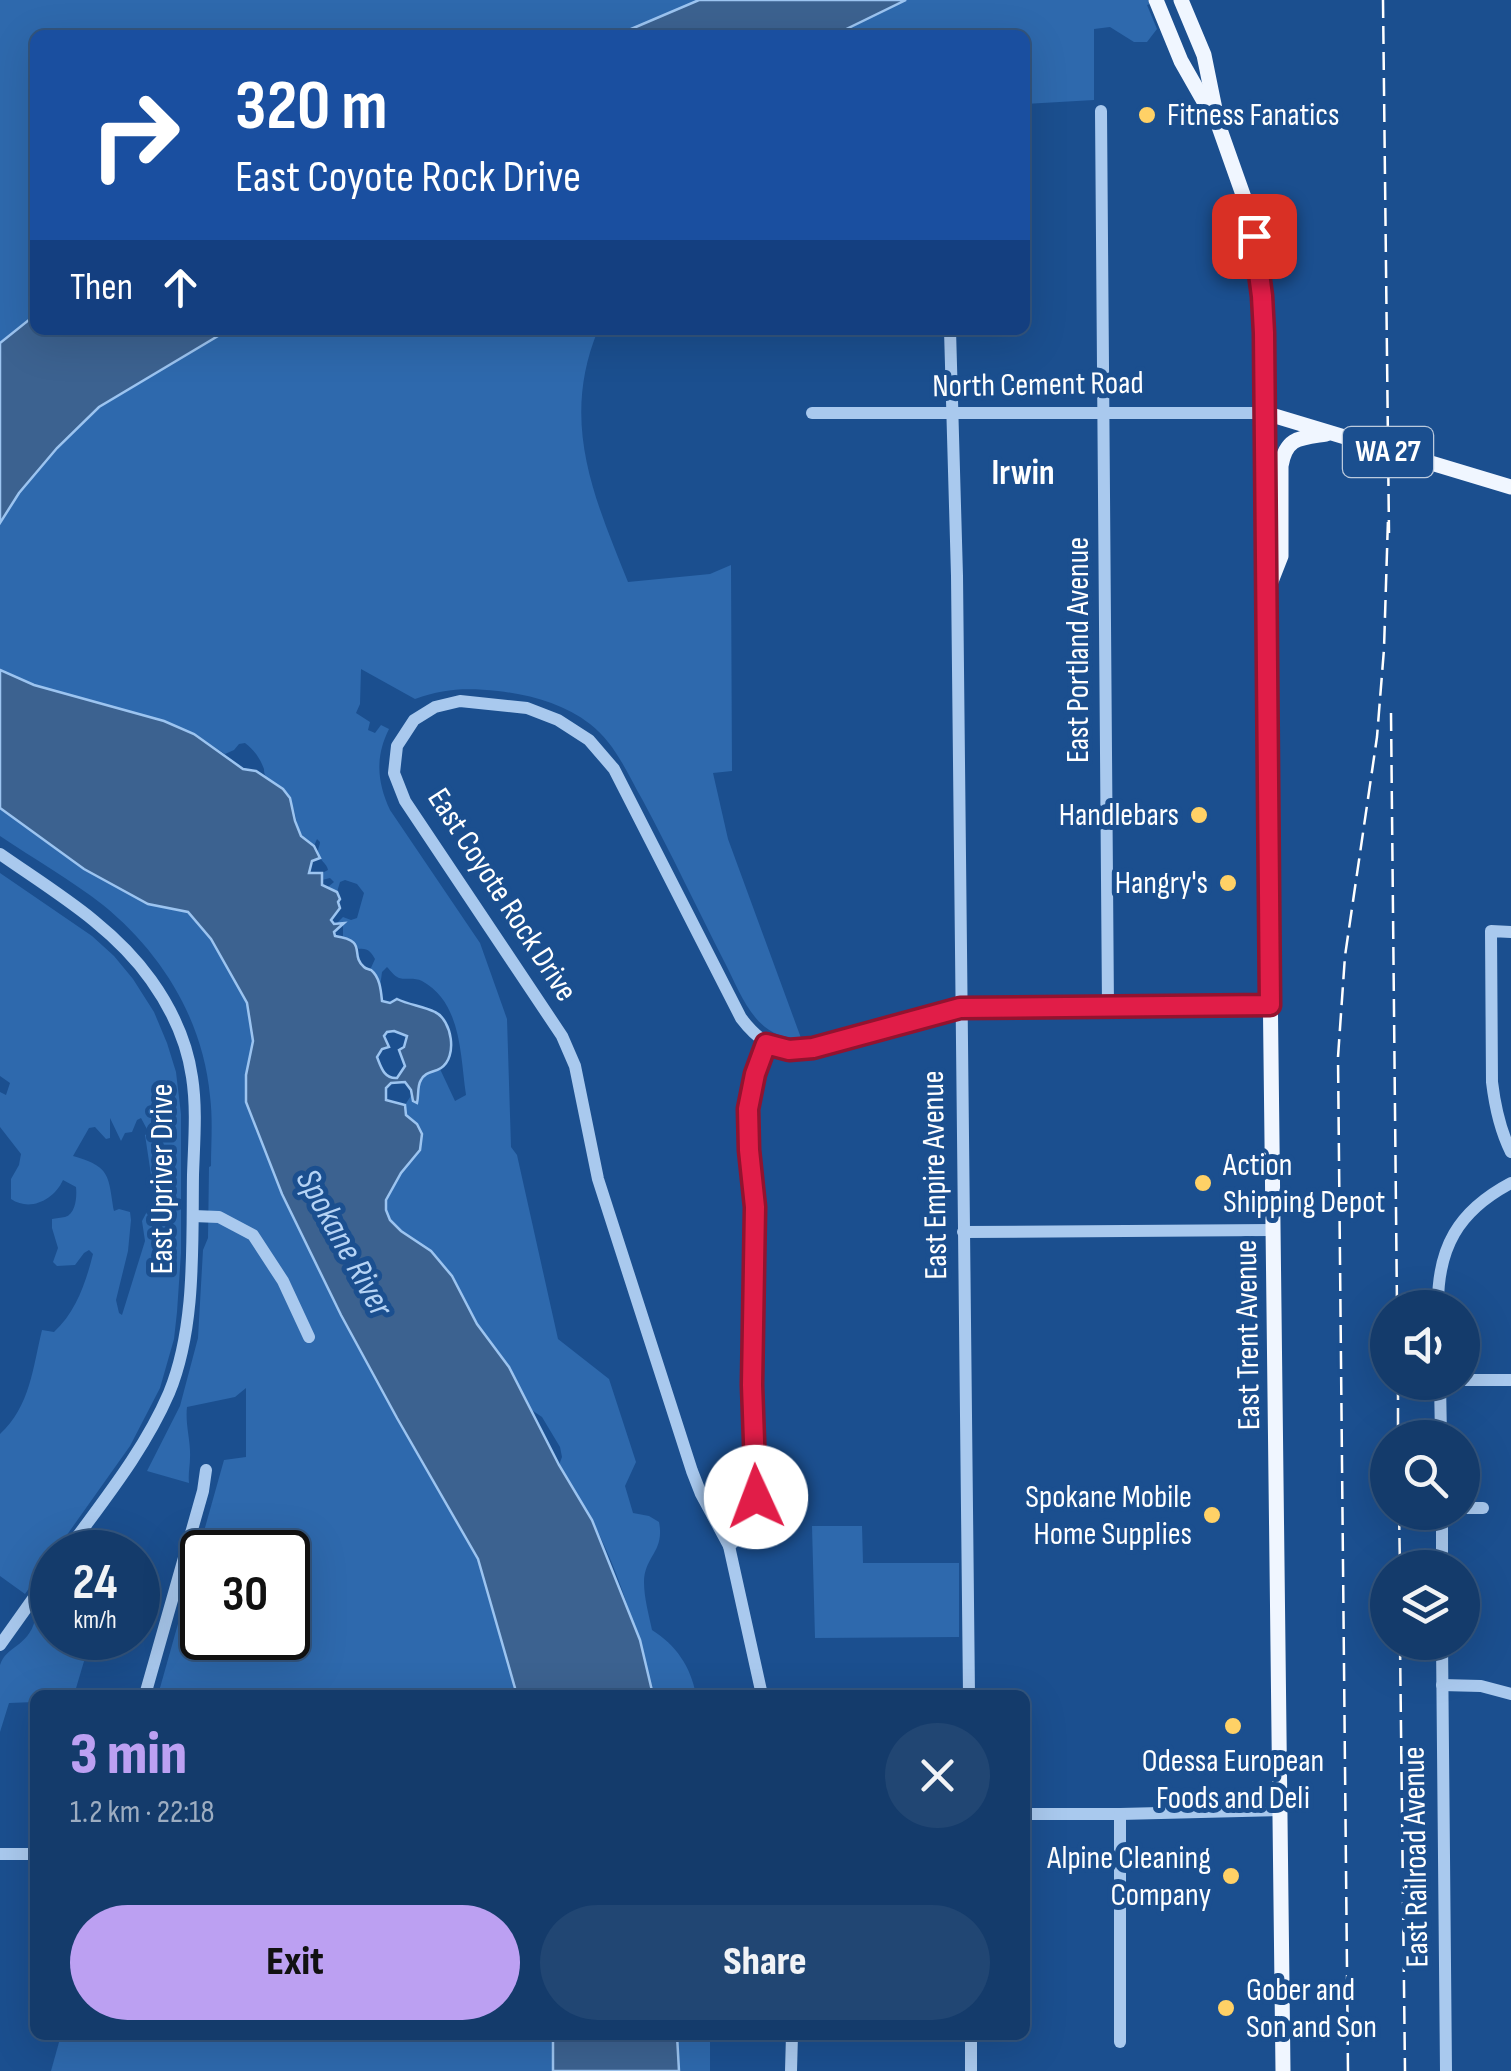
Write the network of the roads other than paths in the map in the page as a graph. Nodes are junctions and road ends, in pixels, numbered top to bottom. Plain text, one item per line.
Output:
1 (1156, 0) edge
2 (1181, 0) edge
3 (1100, 112) dead end
4 (1218, 124) junction
5 (950, 335) edge
6 (1103, 412) junction
7 (812, 413) dead end
8 (1265, 413) junction
9 (951, 414) junction
10 (1330, 434) junction
11 (1511, 488) edge
12 (1267, 592) junction
13 (0, 854) edge
14 (1511, 932) edge
15 (1270, 1005) junction
16 (960, 1008) junction
17 (1108, 1008) junction
18 (766, 1044) junction
19 (1511, 1152) edge
20 (1511, 1184) edge
21 (193, 1216) junction
22 (1274, 1230) junction
23 (964, 1232) junction
24 (1438, 1290) edge
25 (309, 1337) dead end
26 (1480, 1380) edge
27 (1511, 1380) edge
28 (206, 1470) dead end
29 (82, 1530) edge
30 (730, 1546) junction
31 (30, 1603) edge
32 (0, 1646) edge
33 (1442, 1660) edge
34 (1442, 1685) junction
35 (146, 1690) edge
36 (761, 1690) edge
37 (970, 1690) edge
38 (1511, 1694) edge
39 (1280, 1810) junction
40 (1030, 1814) edge
41 (1120, 1814) junction
42 (0, 1854) edge
43 (30, 1854) edge
44 (792, 2040) edge
45 (970, 2040) edge
46 (1120, 2042) dead end
47 (792, 2071) edge
48 (970, 2071) edge
49 (1283, 2071) edge
50 (1446, 2071) edge

1 - 4 main road, East Trent Avenue
2 - 4 main road, East Trent Avenue
3 - 6 street, East Portland Avenue
4 - 8 main road, East Trent Avenue
5 - 9 street, East Empire Avenue
6 - 8 street, North Cement Road
6 - 9 street, North Cement Road
6 - 17 street, East Portland Avenue
7 - 9 street, North Cement Road
8 - 10 main road, WA 27
8 - 12 main road, East Trent Avenue
9 - 16 street, East Empire Avenue
10 - 11 main road, WA 27
10 - 12 main road
12 - 15 main road, East Trent Avenue
13 - 21 street, East Upriver Drive
14 - 19 street
15 - 17 street
15 - 22 main road, East Trent Avenue
16 - 17 street
16 - 18 street
16 - 23 street, East Empire Avenue
18 - 30 street
18 - 30 street, East Coyote Rock Drive
20 - 24 street
21 - 25 street
21 - 29 street, East Upriver Drive
22 - 23 street
22 - 39 main road, East Trent Avenue
23 - 37 street, East Empire Avenue
26 - 27 street
28 - 35 street
30 - 36 street, East Coyote Rock Drive
31 - 32 street
33 - 34 street, East Railroad Avenue
34 - 38 street
34 - 50 street, East Railroad Avenue
39 - 41 street
39 - 49 main road, East Trent Avenue
40 - 41 street
41 - 46 street
42 - 43 street
44 - 47 street
45 - 48 street

